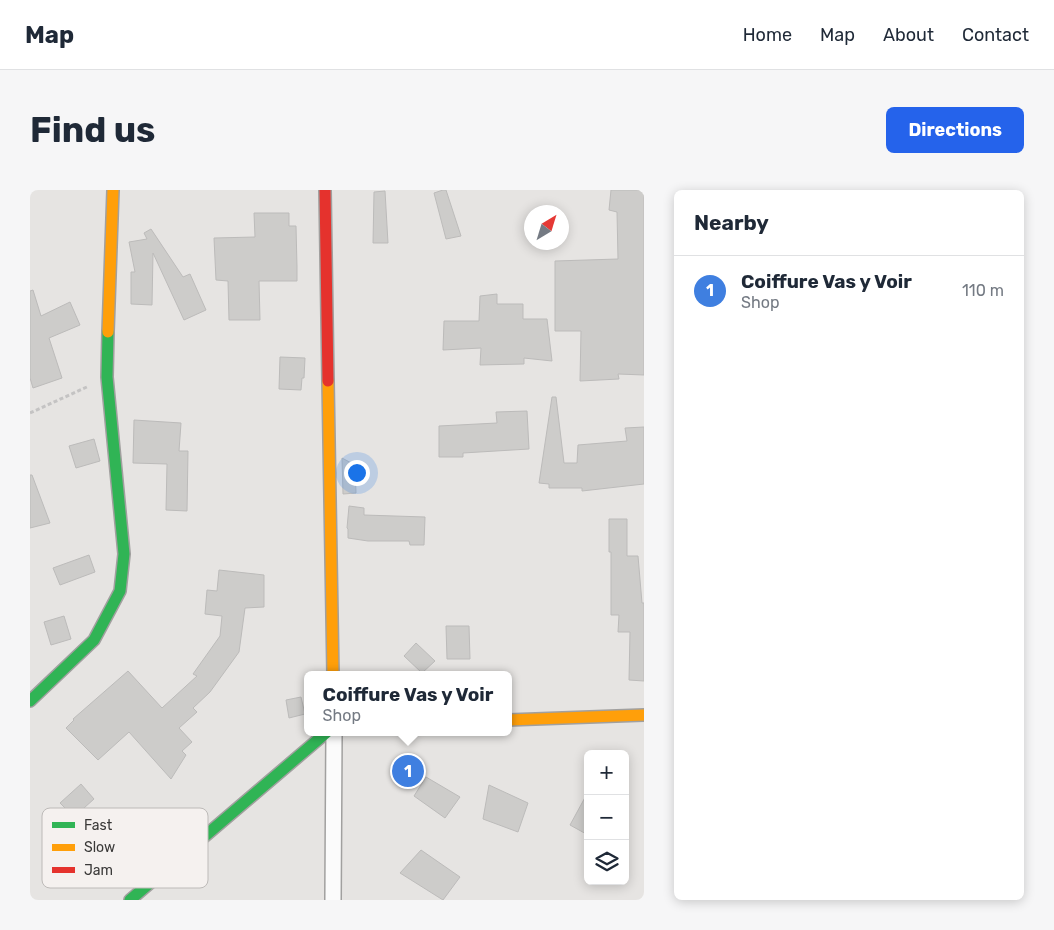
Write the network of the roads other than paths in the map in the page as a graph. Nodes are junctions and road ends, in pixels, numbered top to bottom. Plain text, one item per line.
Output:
1 (113, 190) edge
2 (325, 190) edge
3 (333, 671) edge
4 (30, 701) edge
5 (644, 715) edge
6 (512, 720) edge
7 (322, 736) edge
8 (334, 736) edge
9 (208, 833) edge
10 (144, 888) edge
11 (130, 900) edge
12 (333, 900) edge

1 - 4 street
2 - 3 street
5 - 6 street
7 - 9 street
8 - 12 street
10 - 11 street

